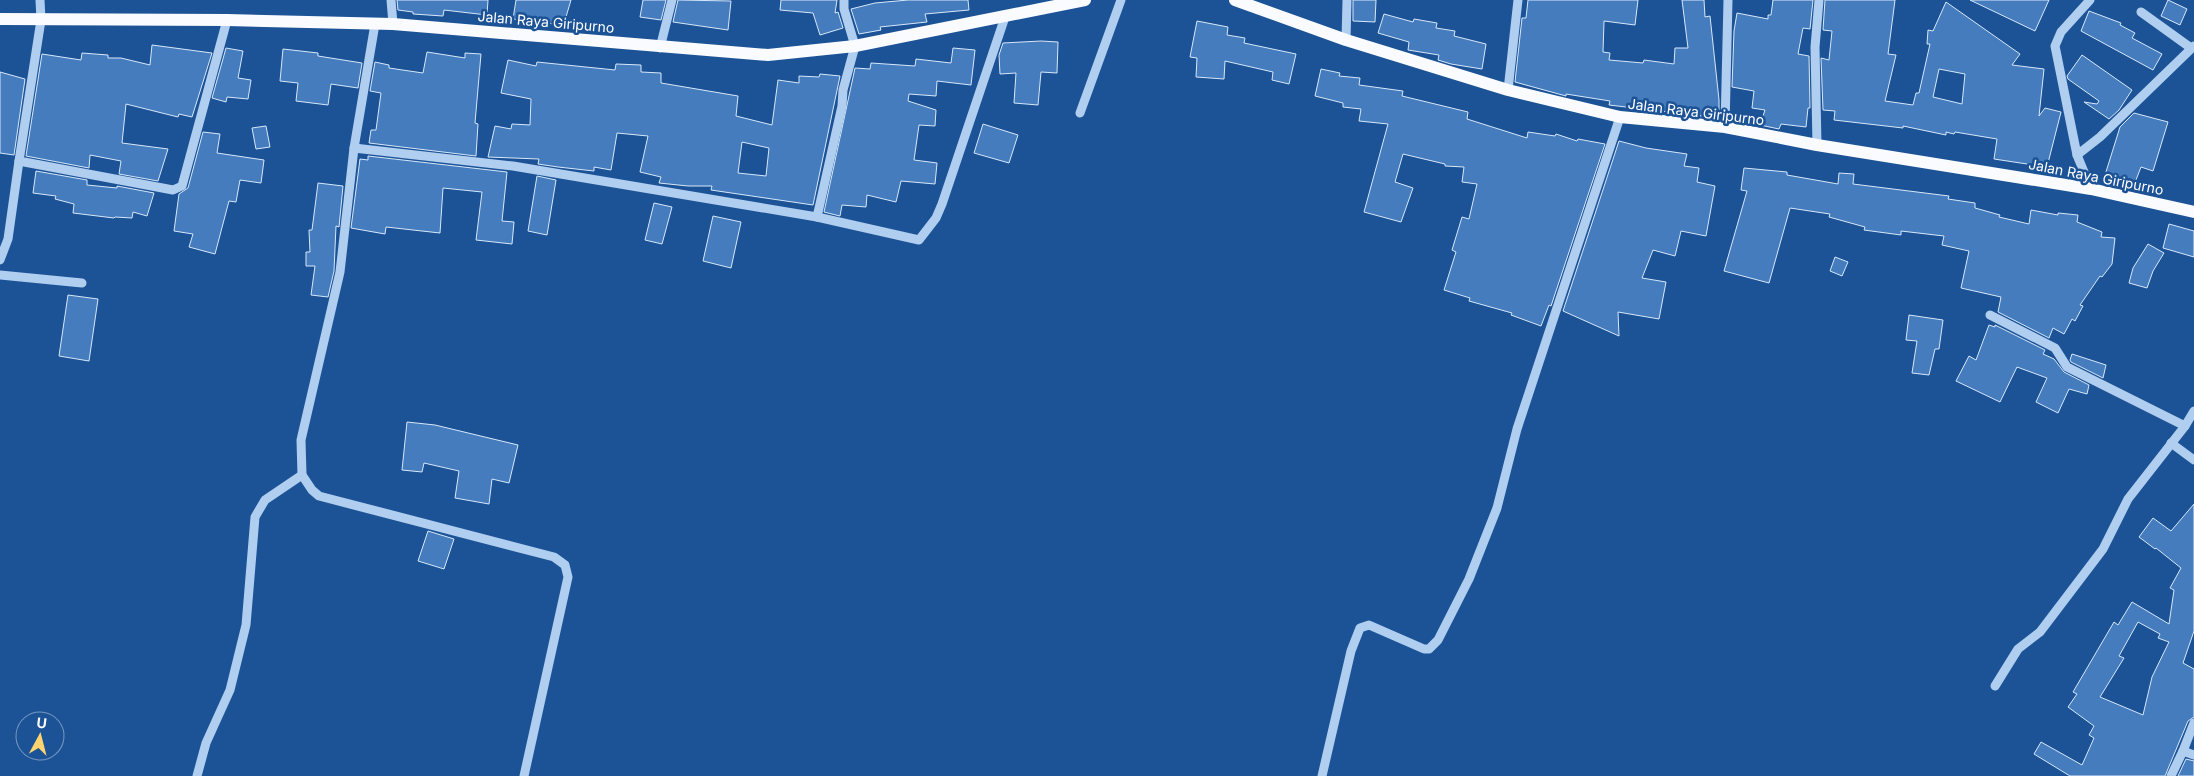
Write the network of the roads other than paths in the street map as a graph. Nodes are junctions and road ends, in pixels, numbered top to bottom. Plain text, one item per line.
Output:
1 (40, 0) edge
2 (391, 0) edge
3 (672, 0) edge
4 (1085, 0) edge
5 (1121, 0) edge
6 (1235, 0) edge
7 (1347, 0) edge
8 (1518, 0) edge
9 (1728, 0) edge
10 (1819, 0) edge
11 (2090, 0) edge
12 (844, 4) edge
13 (2141, 12) dead end
14 (1005, 17) junction
15 (0, 19) edge
16 (42, 20) junction
17 (227, 20) junction
18 (376, 24) junction
19 (393, 24) junction
20 (1346, 40) junction
21 (2188, 45) edge
22 (855, 46) junction
23 (660, 48) junction
24 (1508, 90) junction
25 (1080, 113) dead end
26 (1620, 117) junction
27 (1725, 128) junction
28 (1817, 145) junction
29 (354, 148) junction
30 (2076, 152) junction
31 (20, 161) junction
32 (2091, 189) junction
33 (2194, 212) edge
34 (817, 217) junction
35 (0, 260) edge
36 (0, 275) edge
37 (82, 284) dead end
38 (1990, 315) dead end
39 (2194, 411) edge
40 (2185, 426) junction
41 (2171, 443) junction
42 (2194, 460) edge
43 (302, 475) junction
44 (1995, 686) dead end
45 (2194, 723) edge
46 (2183, 750) junction
47 (2194, 755) edge
48 (197, 776) edge
49 (524, 776) edge
50 (1322, 776) edge
51 (2171, 776) edge

1 - 16 street
2 - 19 street
3 - 23 street
4 - 14 main road, Jalan Raya Giripurno
5 - 25 street
6 - 20 main road, Jalan Raya Giripurno
7 - 20 street
8 - 24 street
9 - 27 street
10 - 28 street
11 - 30 street
12 - 22 street
13 - 21 street
14 - 22 main road, Jalan Raya Giripurno
14 - 34 street
15 - 16 main road, Jalan Raya Giripurno
16 - 17 main road, Jalan Raya Giripurno
16 - 31 street
17 - 18 main road, Jalan Raya Giripurno
17 - 31 street
18 - 19 main road, Jalan Raya Giripurno
18 - 29 street
19 - 23 main road, Jalan Raya Giripurno
20 - 24 main road, Jalan Raya Giripurno
21 - 30 street
22 - 23 main road, Jalan Raya Giripurno
22 - 34 street
24 - 26 main road, Jalan Raya Giripurno
26 - 27 main road, Jalan Raya Giripurno
26 - 50 street
27 - 28 main road, Jalan Raya Giripurno
28 - 32 main road, Jalan Raya Giripurno
29 - 34 street
29 - 43 street
30 - 32 street
31 - 35 street
32 - 33 main road, Jalan Raya Giripurno
36 - 37 street
38 - 40 street
39 - 40 street
40 - 41 street
41 - 42 street
41 - 44 street
43 - 48 street
43 - 49 street
45 - 46 street
46 - 47 street
46 - 51 street

